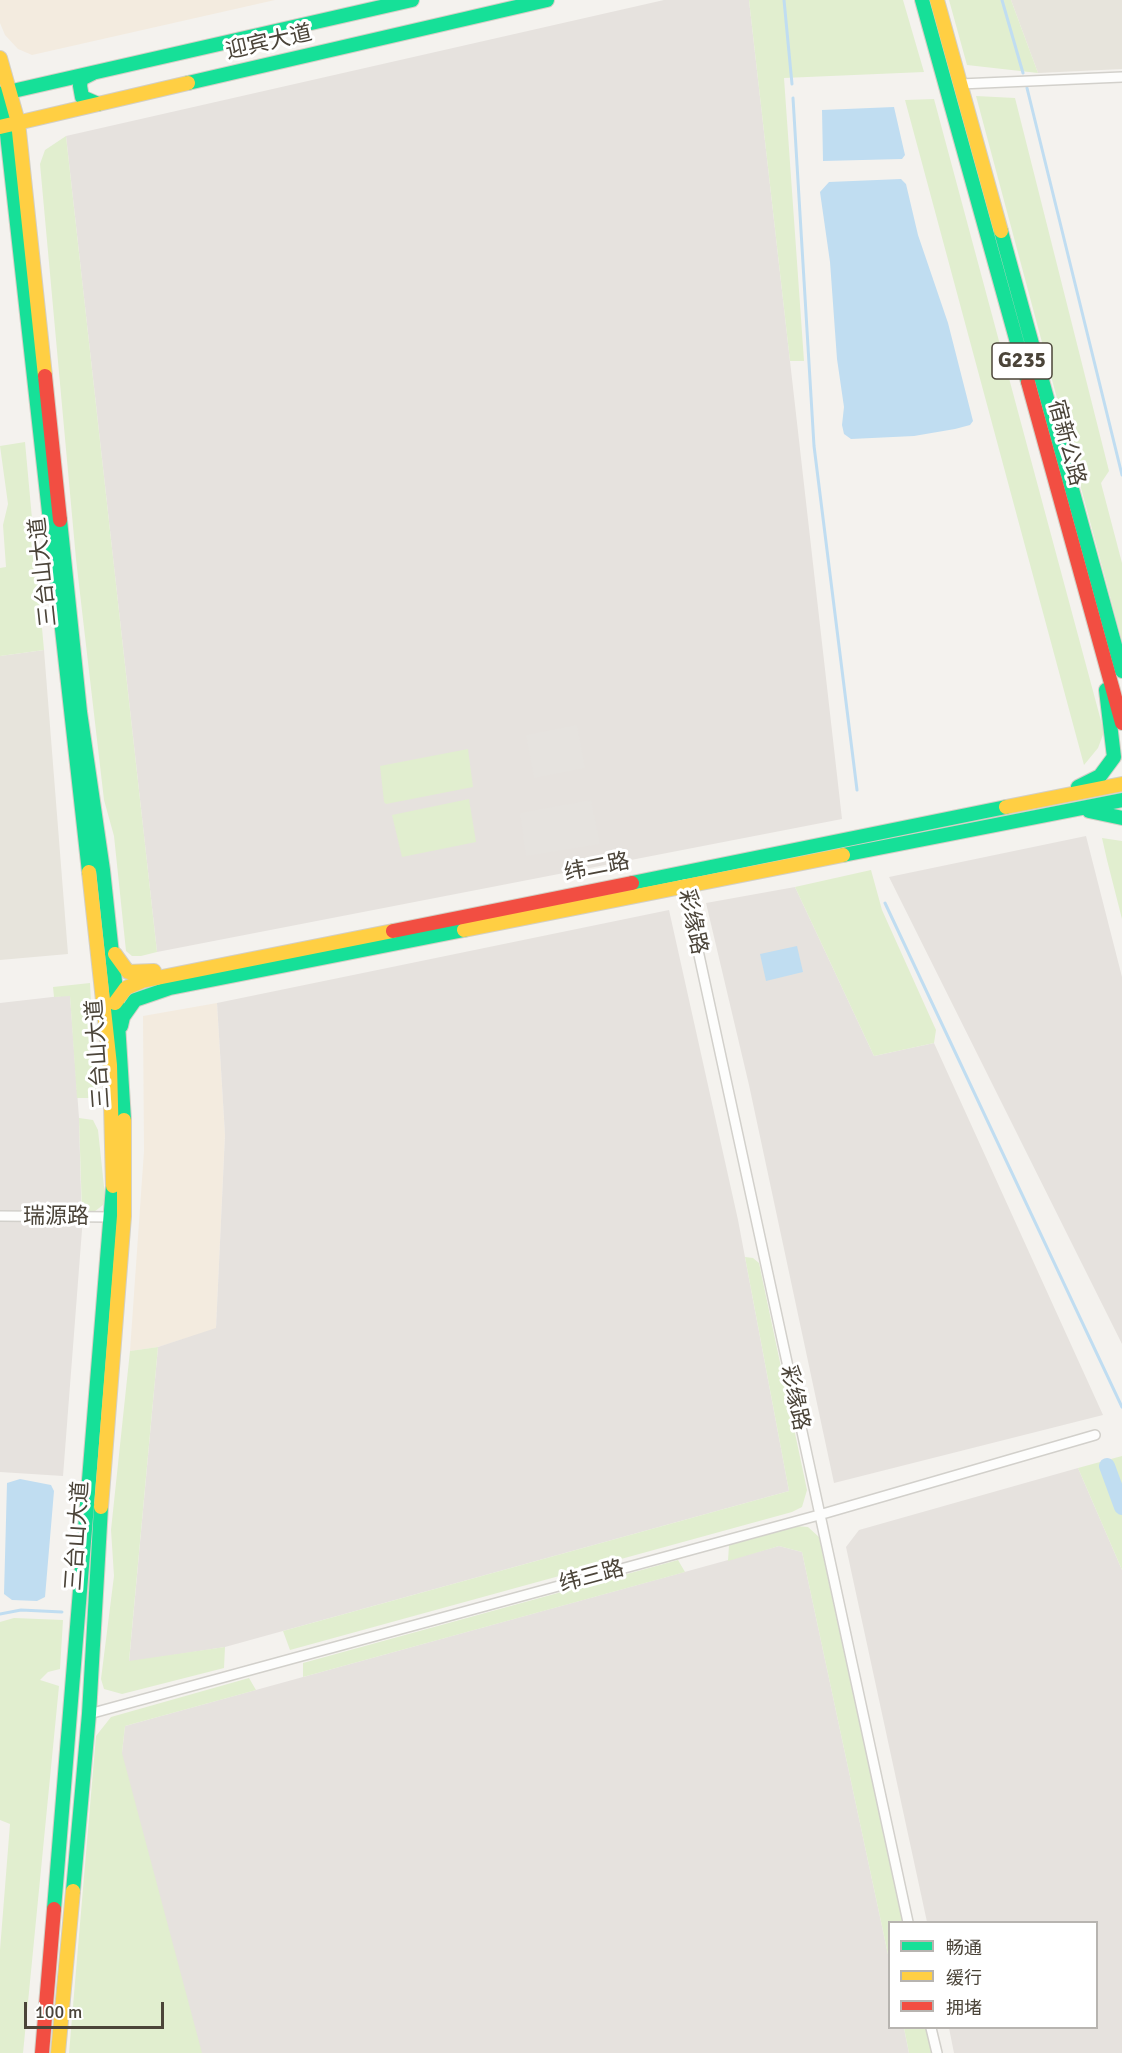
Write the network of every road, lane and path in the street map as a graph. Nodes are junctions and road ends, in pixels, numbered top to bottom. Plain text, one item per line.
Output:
1 (412, 0) edge
2 (547, 0) edge
3 (922, 0) edge
4 (937, 0) edge
5 (0, 58) edge
6 (93, 73) junction
7 (1122, 77) edge
8 (960, 84) junction
9 (5, 93) edge
10 (0, 101) edge
11 (98, 104) junction
12 (8, 125) edge
13 (1088, 600) junction
14 (1122, 672) edge
15 (1122, 723) edge
16 (1122, 784) edge
17 (1040, 800) junction
18 (1122, 800) edge
19 (1122, 818) edge
20 (1024, 819) junction
21 (681, 873) junction
22 (684, 887) junction
23 (111, 944) junction
24 (257, 958) junction
25 (117, 1000) junction
26 (106, 1028) junction
27 (120, 1036) junction
28 (0, 1216) edge
29 (112, 1217) junction
30 (1095, 1435) dead end
31 (819, 1515) junction
32 (89, 1714) junction
33 (908, 1921) edge
34 (931, 2029) edge
35 (42, 2053) edge
36 (58, 2053) edge
37 (936, 2053) edge

1 - 6 main road, 迎宾大道
2 - 11 main road, 迎宾大道
3 - 13 main road, 宿新公路 / G235
4 - 8 main road, 宿新公路 / G235
5 - 9 main road, 三台山大道
6 - 9 main road, 迎宾大道
6 - 11 main road
7 - 8 street
8 - 14 main road, 宿新公路 / G235
9 - 12 main road, 三台山大道
10 - 12 main road, 三台山大道
11 - 12 main road, 迎宾大道
12 - 23 main road, 三台山大道
12 - 26 main road, 三台山大道
13 - 15 main road, 宿新公路 / G235
13 - 17 main road
16 - 17 main road, 纬二路
17 - 21 main road, 纬二路
18 - 20 main road, 纬二路
19 - 20 main road
20 - 22 main road, 纬二路
21 - 22 street, 彩缘路
21 - 24 main road, 纬二路
22 - 27 main road, 纬二路
22 - 31 street, 彩缘路
23 - 24 main road
23 - 25 main road, 三台山大道
24 - 25 main road, 纬二路
25 - 26 main road
25 - 27 main road, 三台山大道
26 - 29 main road, 三台山大道
27 - 32 main road, 三台山大道
28 - 29 street, 瑞源路
29 - 35 main road, 三台山大道
30 - 31 street, 纬三路
31 - 32 street, 纬三路
31 - 33 street, 彩缘路
32 - 36 main road, 三台山大道
34 - 37 street

